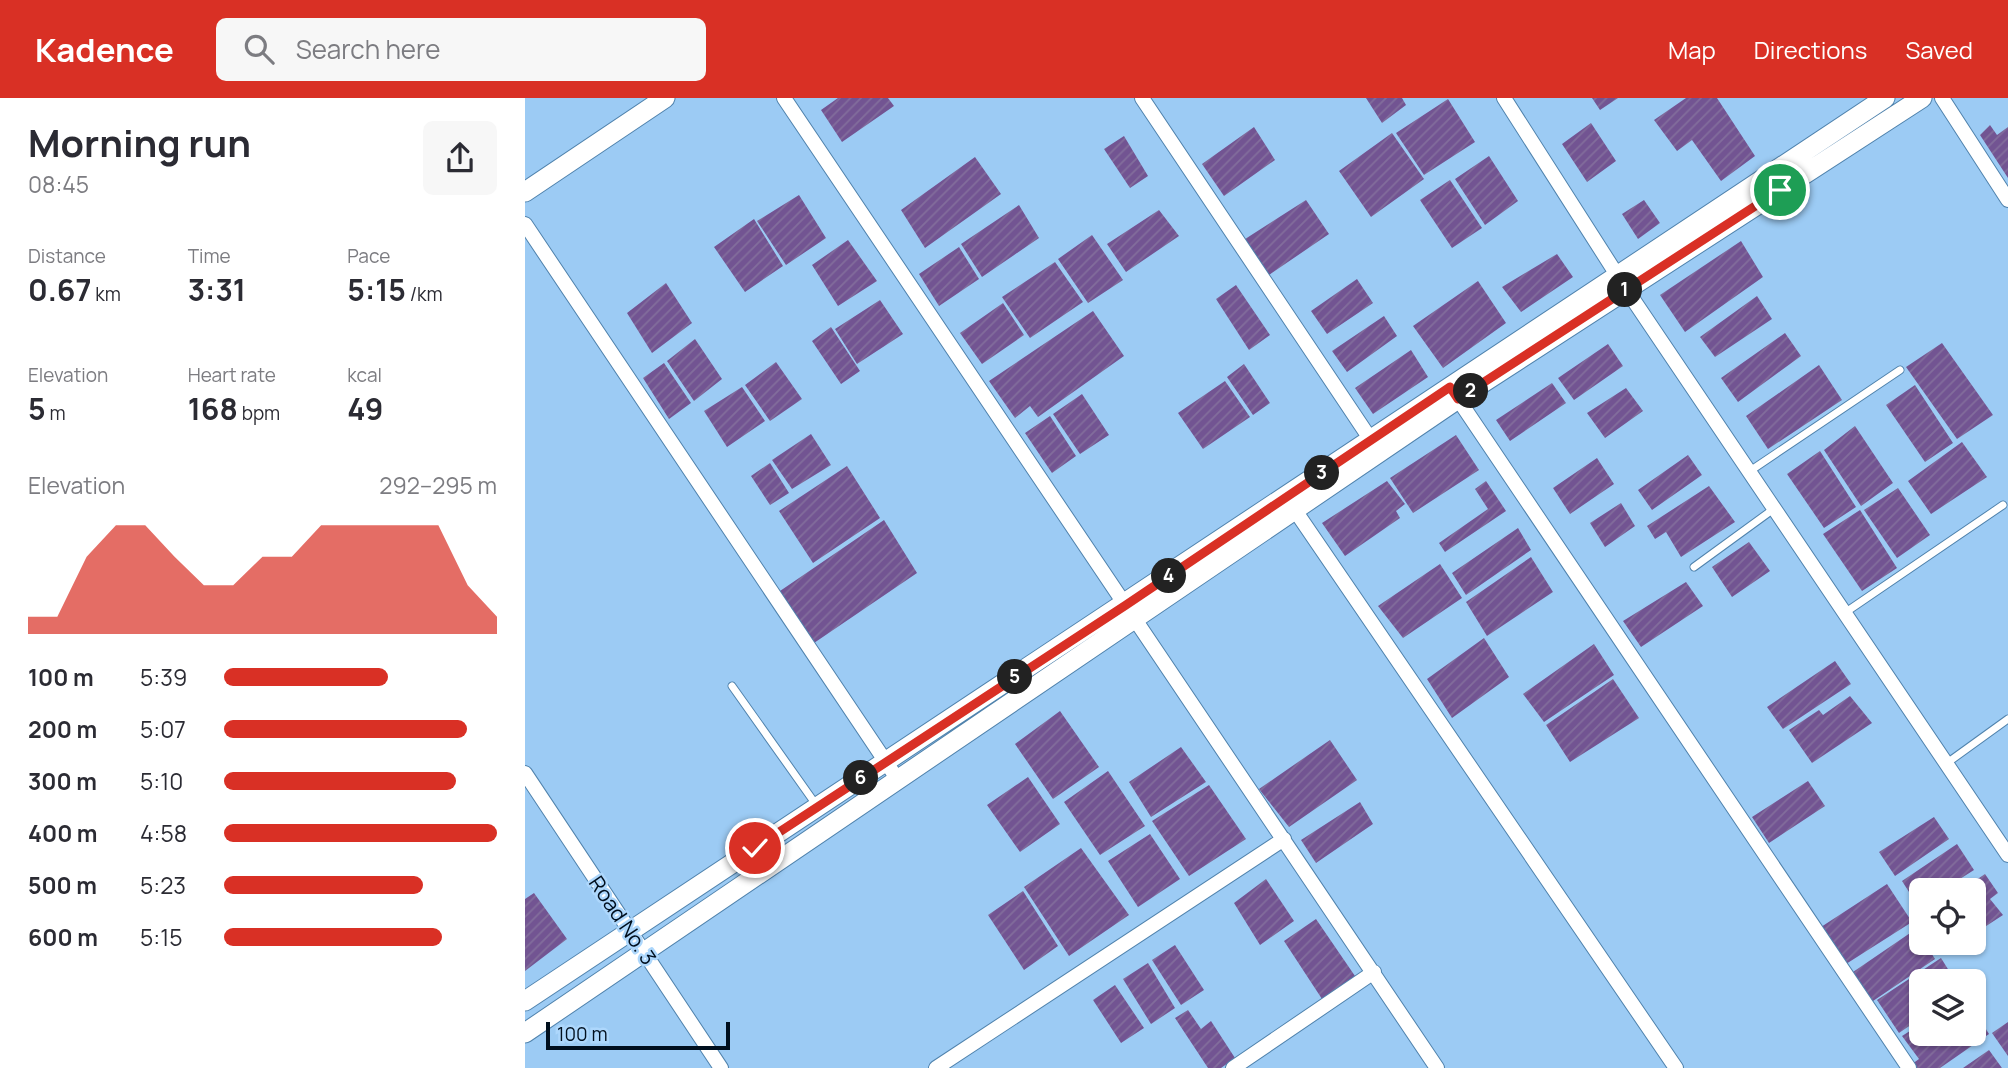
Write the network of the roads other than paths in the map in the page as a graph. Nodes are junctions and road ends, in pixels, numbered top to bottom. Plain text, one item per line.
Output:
1 (665, 98) edge
2 (784, 98) edge
3 (1142, 98) edge
4 (1504, 98) edge
5 (1885, 98) edge
6 (1921, 98) edge
7 (1942, 98) edge
8 (1776, 182) junction
9 (525, 192) edge
10 (2008, 200) edge
11 (525, 224) edge
12 (1622, 282) junction
13 (1900, 370) dead end
14 (1454, 393) junction
15 (1375, 446) junction
16 (1750, 471) junction
17 (1290, 504) junction
18 (2003, 505) dead end
19 (1775, 508) junction
20 (1694, 567) dead end
21 (1130, 612) junction
22 (1846, 612) junction
23 (732, 686) dead end
24 (2008, 719) edge
25 (930, 733) junction
26 (941, 751) junction
27 (886, 762) junction
28 (1947, 763) junction
29 (525, 773) edge
30 (898, 780) junction
31 (817, 807) junction
32 (1285, 839) junction
33 (2008, 855) edge
34 (630, 930) junction
35 (645, 952) junction
36 (1374, 972) junction
37 (525, 1001) edge
38 (525, 1033) edge
39 (722, 1068) edge
40 (936, 1068) edge
41 (1233, 1068) edge
42 (1437, 1068) edge
43 (1676, 1068) edge
44 (1909, 1068) edge

1 - 9 main road
2 - 21 street
3 - 15 street
4 - 12 street
5 - 8 main road
6 - 8 main road
7 - 10 street
8 - 12 main road
11 - 27 street
12 - 14 main road
12 - 16 street
13 - 16 lane
14 - 15 main road
14 - 44 street
15 - 17 main road
16 - 19 street
17 - 21 main road
17 - 43 street
18 - 22 lane
19 - 20 lane
19 - 22 street
21 - 25 main road
21 - 26 main road
21 - 32 street
22 - 28 street
23 - 31 lane
24 - 28 lane
25 - 26 main road
25 - 27 main road
26 - 30 main road
27 - 30 street
27 - 31 main road
28 - 33 street
29 - 34 street, Road No. 3
30 - 35 main road
31 - 34 main road
32 - 36 street
32 - 40 street
34 - 35 street, Road No. 3
34 - 37 main road
35 - 38 main road
35 - 39 street, Road No. 3
36 - 41 street
36 - 42 street

